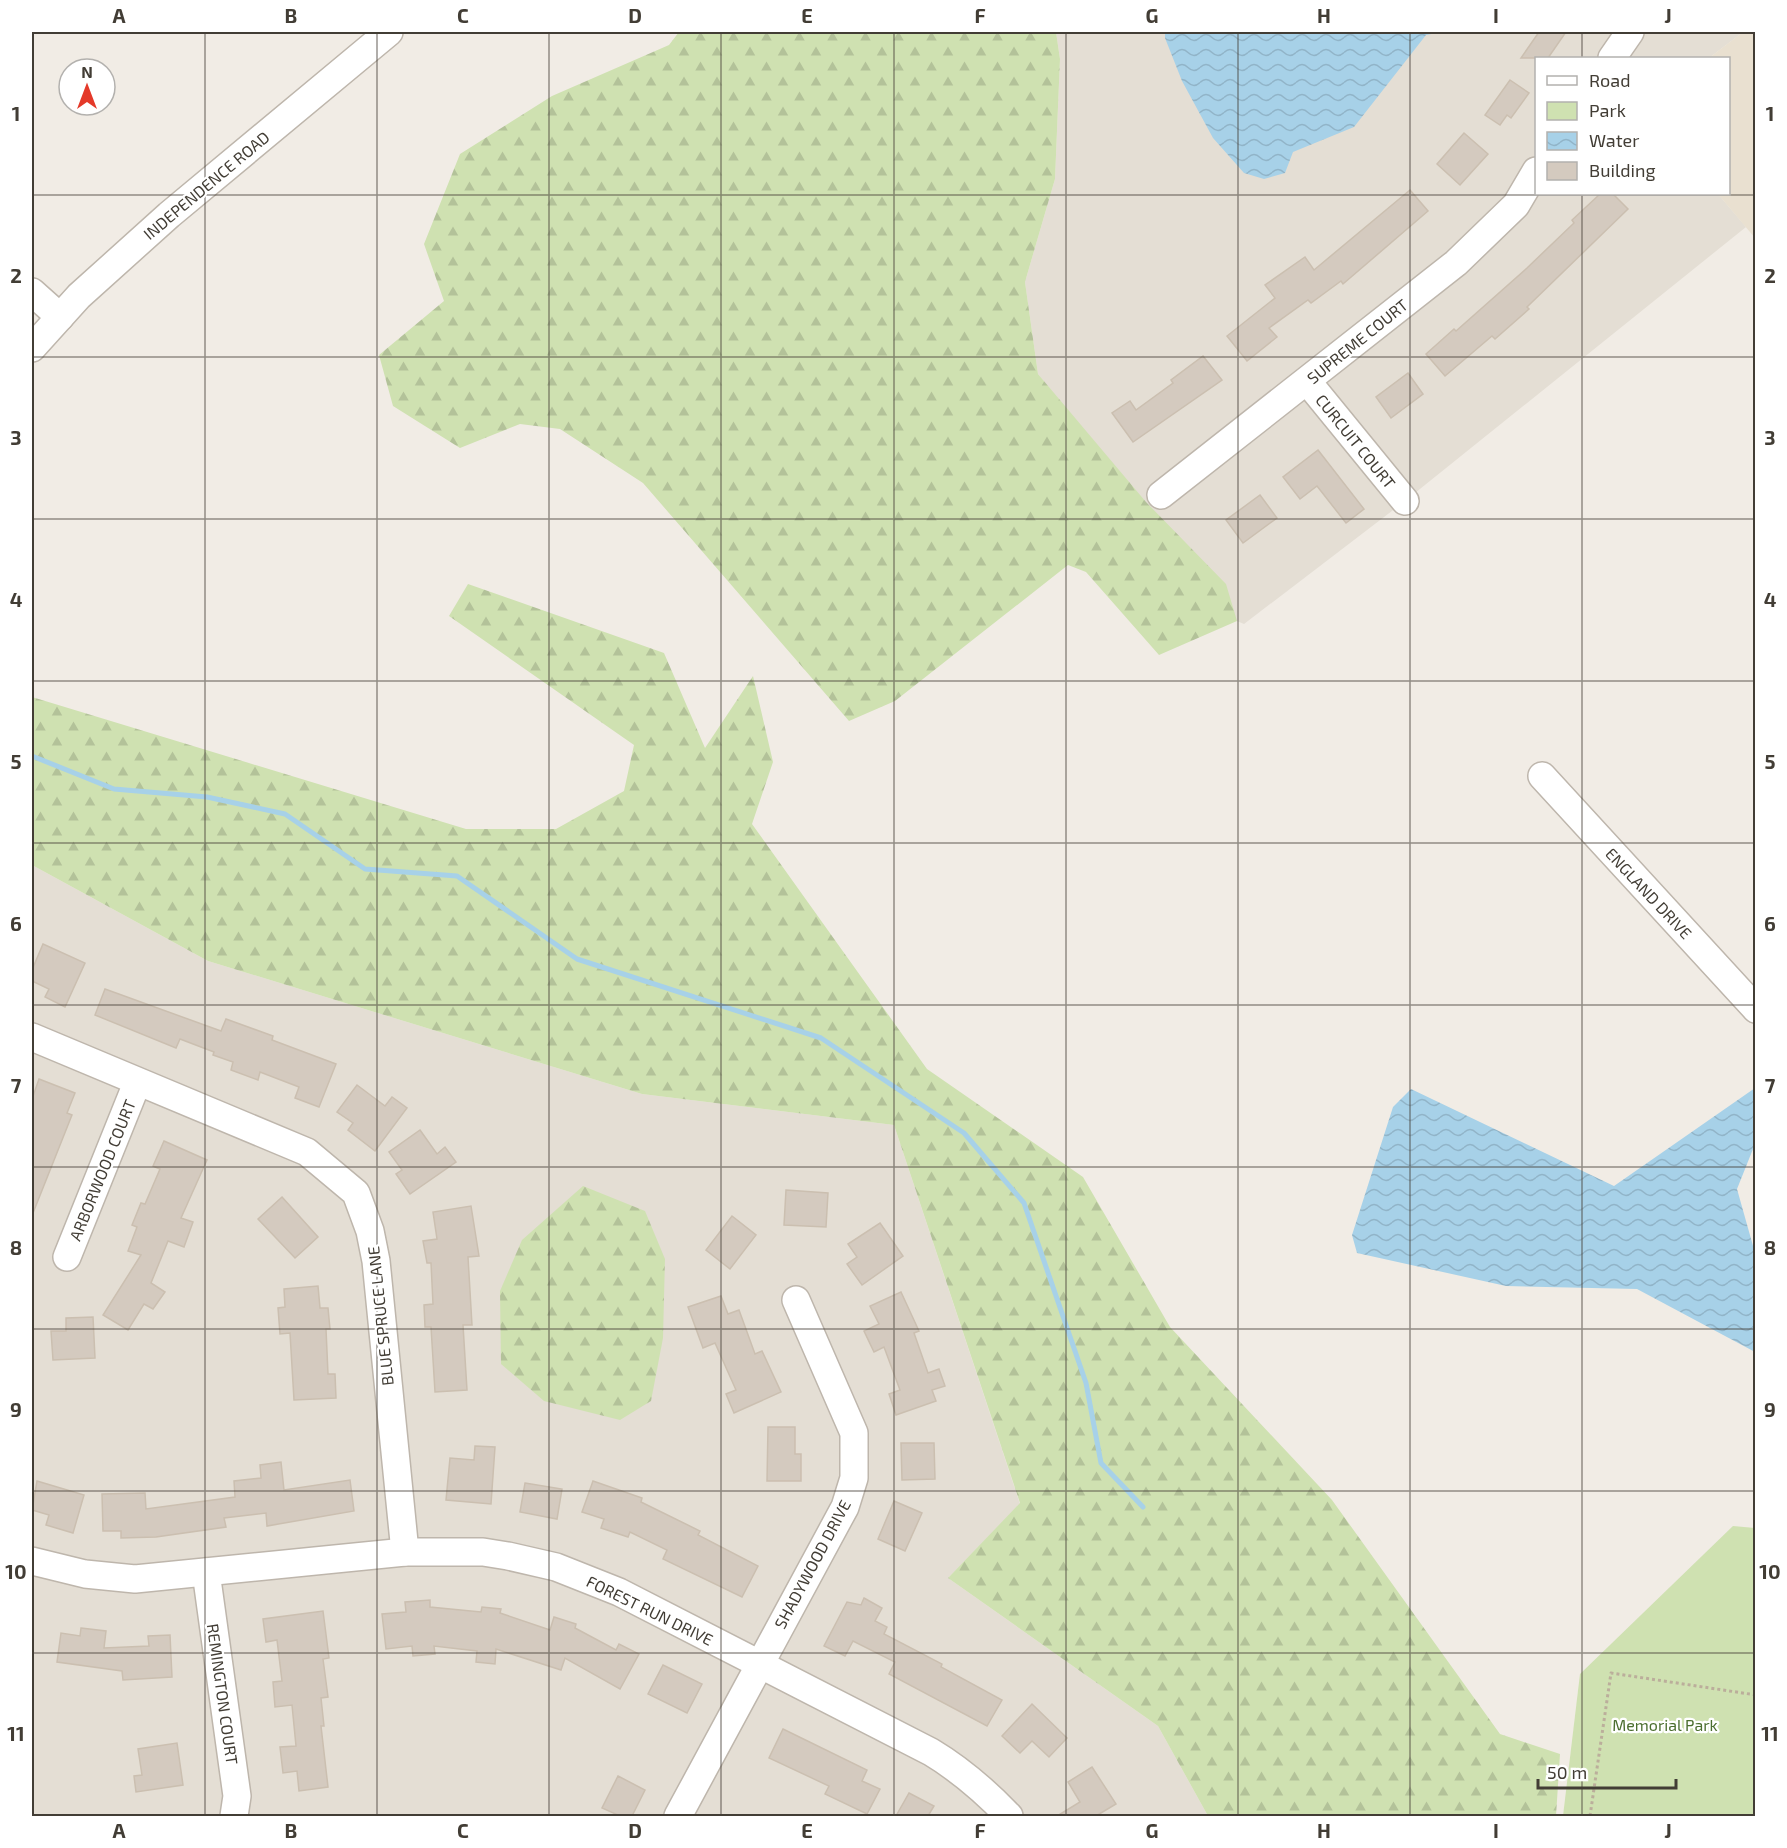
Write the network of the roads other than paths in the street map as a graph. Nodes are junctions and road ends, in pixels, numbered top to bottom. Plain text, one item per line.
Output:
1 (389, 32) edge
2 (1630, 32) edge
3 (1613, 57) edge
4 (1535, 173) edge
5 (32, 292) edge
6 (60, 317) junction
7 (32, 348) edge
8 (1307, 381) junction
9 (1161, 495) dead end
10 (1405, 501) dead end
11 (1542, 776) dead end
12 (1755, 1009) edge
13 (32, 1037) edge
14 (137, 1083) junction
15 (68, 1257) dead end
16 (796, 1300) dead end
17 (405, 1552) junction
18 (32, 1561) edge
19 (206, 1572) junction
20 (758, 1665) junction
21 (234, 1816) edge
22 (678, 1816) edge
23 (1009, 1816) edge

1 - 6 street, INDEPENDENCE ROAD
2 - 3 street
4 - 8 street, SUPREME COURT
5 - 6 street
6 - 7 street, INDEPENDENCE ROAD
8 - 9 street, SUPREME COURT
8 - 10 street, CURCUIT COURT
11 - 12 street, ENGLAND DRIVE
13 - 14 street, BLUE SPRUCE LANE
14 - 15 street, ARBORWOOD COURT
14 - 17 street, BLUE SPRUCE LANE
16 - 20 street, SHADYWOOD DRIVE
17 - 19 street, FOREST RUN DRIVE
17 - 20 street, FOREST RUN DRIVE
18 - 19 street, FOREST RUN DRIVE
19 - 21 street, REMINGTON COURT
20 - 22 street, SHADYWOOD DRIVE
20 - 23 street, FOREST RUN DRIVE

